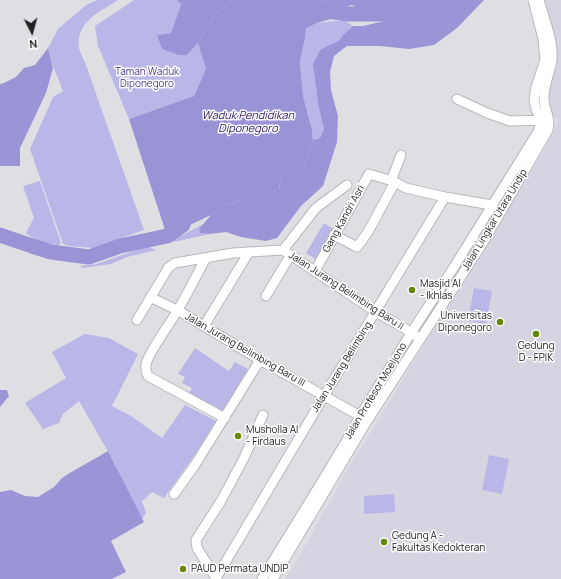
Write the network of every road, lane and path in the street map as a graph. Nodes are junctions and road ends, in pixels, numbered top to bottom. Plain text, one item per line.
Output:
1 (533, 0) edge
2 (539, 0) edge
3 (548, 62) junction
4 (458, 99) dead end
5 (545, 120) junction
6 (401, 155) dead end
7 (393, 182) junction
8 (347, 185) dead end
9 (445, 197) junction
10 (492, 205) junction
11 (334, 235) junction
12 (249, 252) junction
13 (286, 253) junction
14 (206, 258) junction
15 (314, 271) junction
16 (266, 296) dead end
17 (150, 297) junction
18 (178, 311) junction
19 (376, 312) junction
20 (137, 320) dead end
21 (204, 326) junction
22 (411, 333) junction
23 (421, 339) junction
24 (260, 360) junction
25 (324, 396) junction
26 (263, 415) dead end
27 (225, 418) junction
28 (364, 419) junction
29 (174, 494) dead end
30 (216, 578) edge
31 (262, 579) edge
32 (273, 579) edge

1 - 3 street
2 - 3 street
3 - 5 street
4 - 5 street
5 - 10 street, Jalan Lingkar Utara Undip
5 - 23 street, Jalan Lingkar Utara Undip
6 - 7 street
7 - 9 street, Gang Kandri Asri
7 - 11 street, Gang Kandri Asri
7 - 11 street
8 - 13 street
9 - 10 street
9 - 19 street, Jalan Jurang Belimbing
10 - 22 street, Jalan Profesor Moeljono
11 - 15 street, Gang Kandri Asri
12 - 13 street, Jalan Jurang Belimbing Baru II
12 - 14 street, Jalan Jurang Belimbing Baru II
12 - 21 street
13 - 15 street, Jalan Jurang Belimbing Baru II
13 - 16 street
14 - 17 street, Jalan Jurang Belimbing Baru II
14 - 18 street
15 - 19 street, Jalan Jurang Belimbing Baru II
17 - 18 street, Jalan Jurang Belimbing Baru III
17 - 20 street, Jalan Jurang Belimbing Baru II
18 - 21 street, Jalan Jurang Belimbing Baru III
18 - 27 street
19 - 22 street, Jalan Jurang Belimbing Baru II
19 - 25 street, Jalan Jurang Belimbing
21 - 24 street, Jalan Jurang Belimbing Baru III
22 - 23 street, Jalan Jurang Belimbing Baru II
22 - 28 street, Jalan Profesor Moeljono
23 - 28 street, Jalan Lingkar Utara Undip
24 - 25 street, Jalan Jurang Belimbing Baru III
24 - 27 street
25 - 28 street, Jalan Jurang Belimbing Baru III
25 - 30 street, Jalan Jurang Belimbing
26 - 30 street
27 - 29 street
28 - 31 street, Jalan Profesor Moeljono
28 - 32 street

